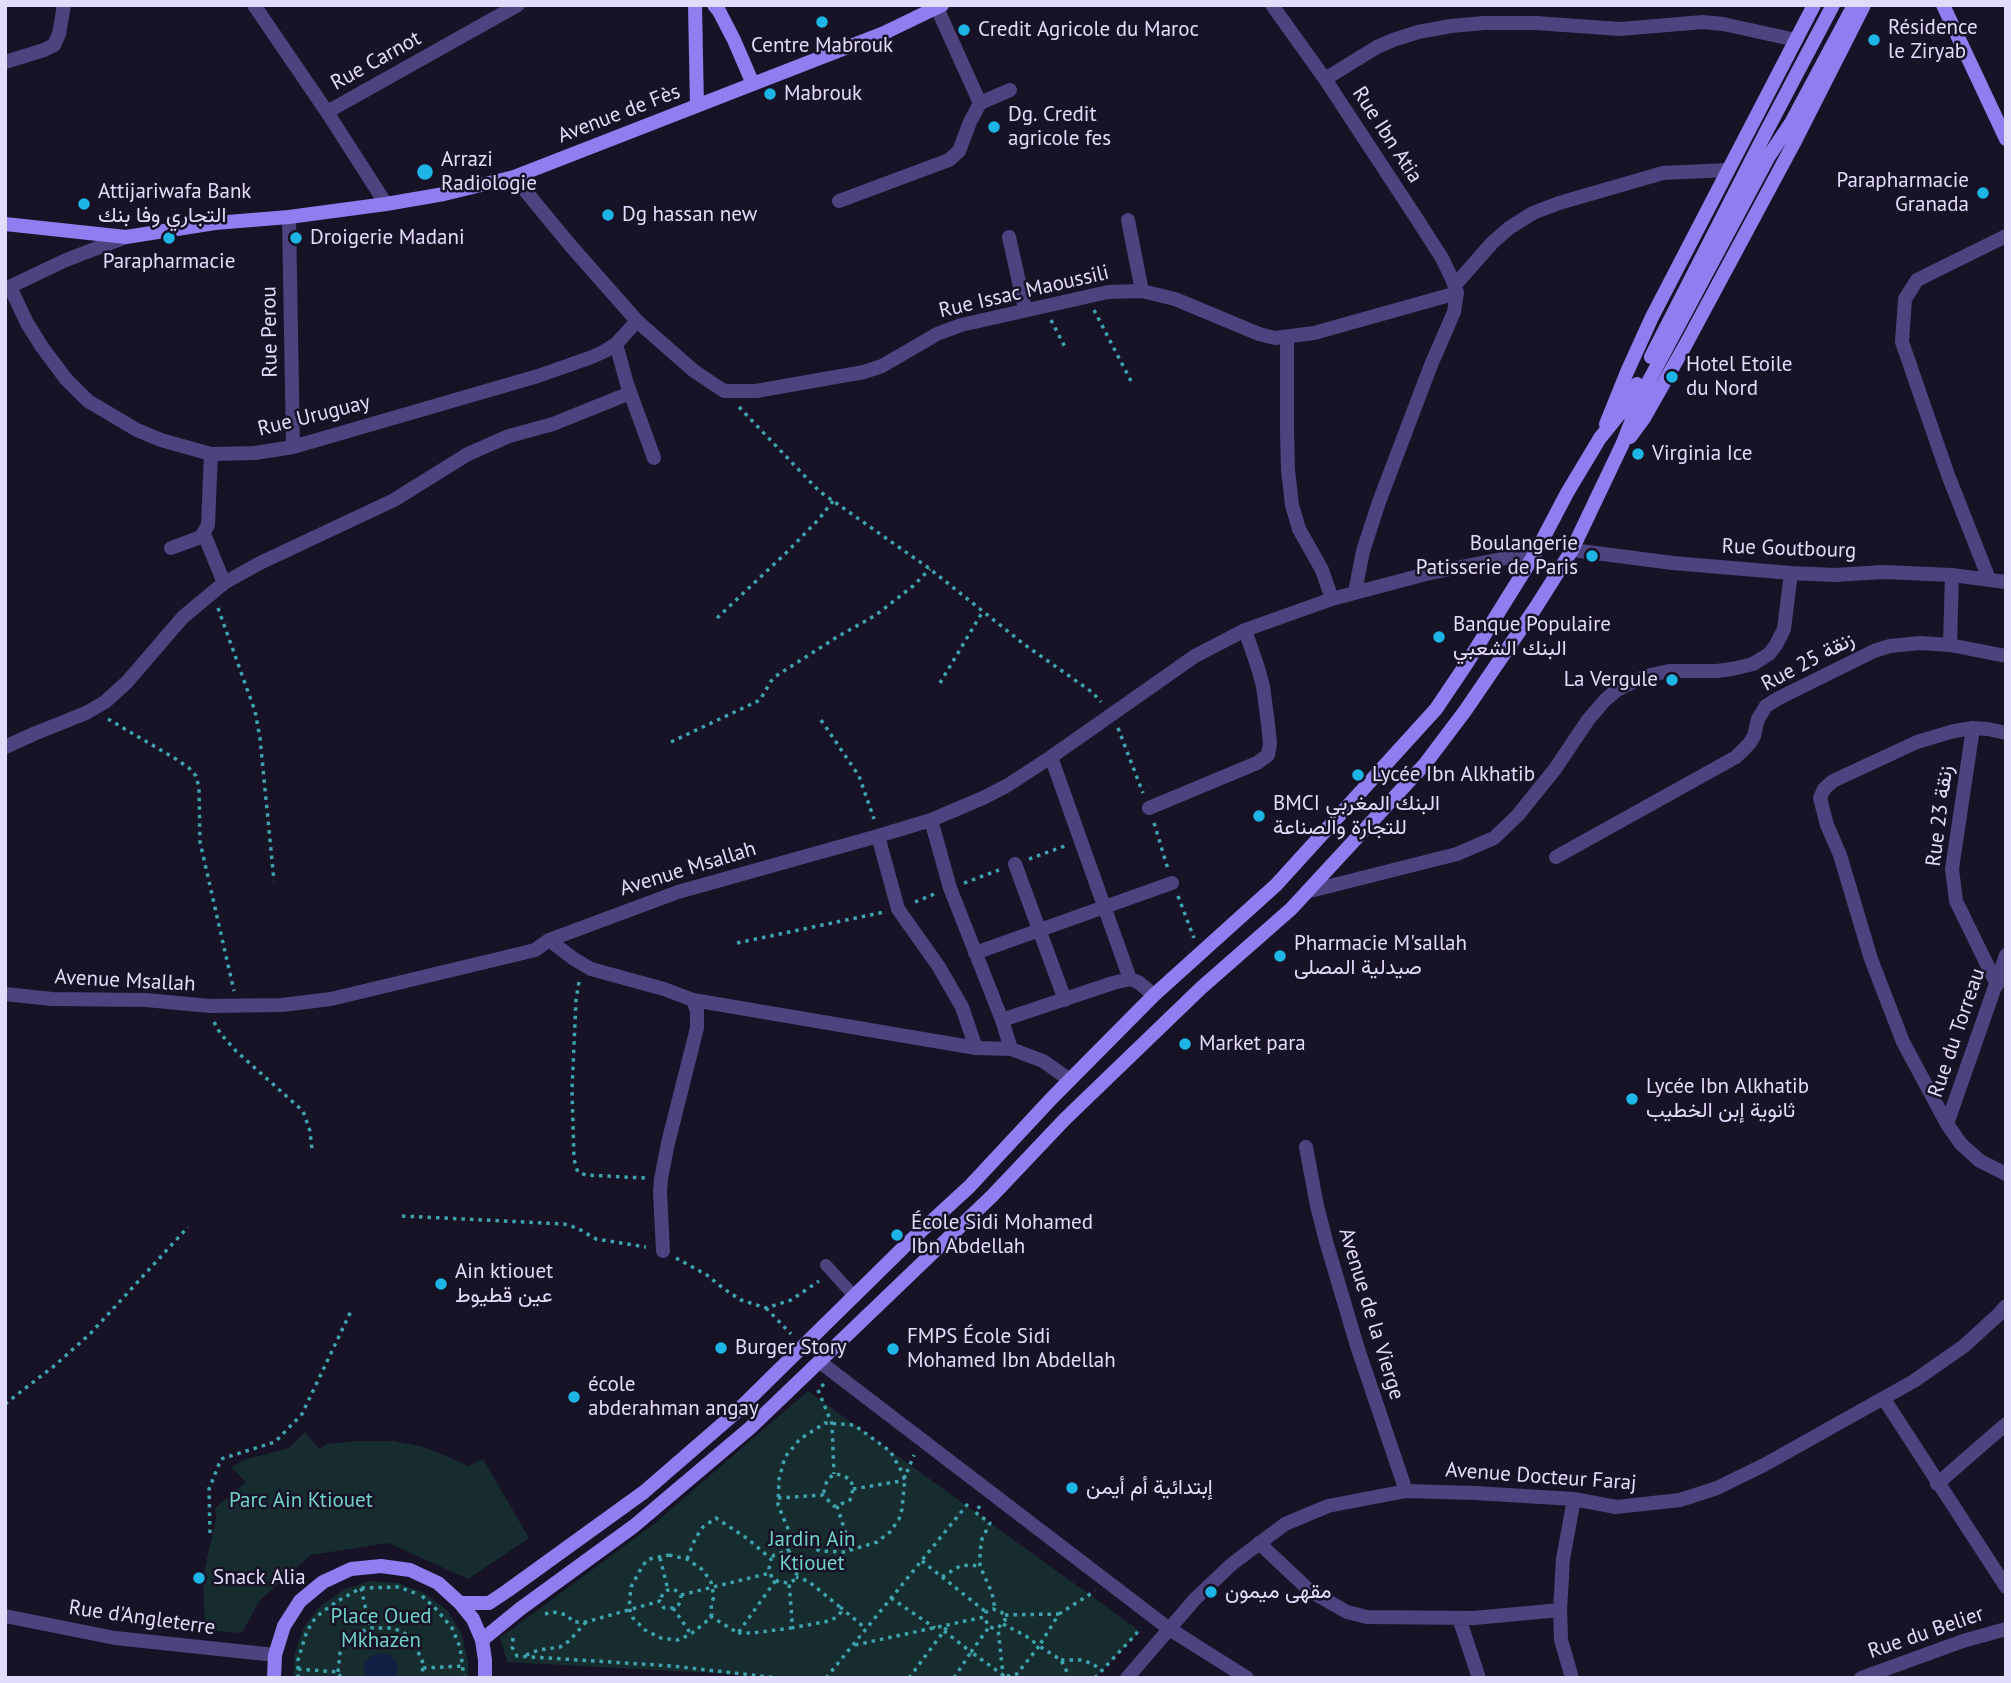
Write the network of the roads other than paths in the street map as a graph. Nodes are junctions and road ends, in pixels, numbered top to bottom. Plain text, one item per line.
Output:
1 (64, 5) edge
2 (254, 5) edge
3 (518, 5) edge
4 (695, 5) edge
5 (714, 5) edge
6 (1272, 5) edge
7 (1814, 5) edge
8 (1833, 5) edge
9 (1854, 5) edge
10 (1864, 5) edge
11 (1943, 5) edge
12 (940, 6) edge
13 (1796, 40) junction
14 (5, 62) edge
15 (1325, 79) junction
16 (753, 84) junction
17 (1010, 90) dead end
18 (980, 103) junction
19 (697, 106) junction
20 (327, 112) junction
21 (2006, 139) edge
22 (1727, 170) junction
23 (514, 177) junction
24 (839, 201) dead end
25 (386, 204) junction
26 (289, 217) junction
27 (1128, 220) dead end
28 (5, 224) edge
29 (2006, 236) edge
30 (126, 237) junction
31 (1009, 237) dead end
32 (7, 288) edge
33 (1456, 289) junction
34 (1142, 291) junction
35 (1025, 309) junction
36 (638, 321) junction
37 (1287, 338) junction
38 (616, 344) junction
39 (630, 393) junction
40 (1600, 439) junction
41 (1622, 446) junction
42 (293, 447) junction
43 (211, 454) junction
44 (654, 458) dead end
45 (204, 534) junction
46 (171, 548) dead end
47 (1572, 550) junction
48 (1536, 552) junction
49 (1791, 573) junction
50 (1952, 575) junction
51 (1989, 579) junction
52 (2006, 582) edge
53 (225, 583) junction
54 (1355, 592) junction
55 (1332, 598) junction
56 (1245, 630) junction
57 (1950, 645) junction
58 (2006, 656) edge
59 (1973, 728) junction
60 (2006, 733) edge
61 (5, 747) edge
62 (1051, 757) junction
63 (1149, 808) road end
64 (931, 820) junction
65 (878, 836) junction
66 (1556, 857) dead end
67 (1015, 864) dead end
68 (1172, 883) road end
69 (1310, 891) junction
70 (1104, 906) junction
71 (1039, 930) junction
72 (549, 940) junction
73 (975, 953) junction
74 (2006, 956) edge
75 (1130, 979) junction
76 (1997, 985) junction
77 (5, 994) edge
78 (1154, 995) junction
79 (693, 1000) junction
80 (1065, 1000) junction
81 (1002, 1020) junction
82 (976, 1048) junction
83 (1011, 1049) junction
84 (1070, 1080) junction
85 (1947, 1124) junction
86 (1306, 1147) dead end
87 (2006, 1174) edge
88 (663, 1251) dead end
89 (826, 1265) dead end
90 (855, 1297) junction
91 (2006, 1306) edge
92 (820, 1362) junction
93 (1884, 1399) junction
94 (2006, 1424) edge
95 (1937, 1484) junction
96 (1406, 1491) junction
97 (1574, 1499) junction
98 (1259, 1543) junction
99 (2006, 1587) edge
100 (460, 1603) junction
101 (1560, 1609) junction
102 (5, 1616) edge
103 (1459, 1618) junction
104 (1168, 1628) junction
105 (2006, 1629) edge
106 (482, 1640) junction
107 (275, 1655) junction
108 (274, 1678) edge
109 (485, 1678) edge
110 (1127, 1678) edge
111 (1247, 1678) edge
112 (1479, 1678) edge
113 (1572, 1678) edge
114 (1861, 1678) edge

1 - 14 street
2 - 20 street
3 - 20 street, Rue Carnot
4 - 19 main road
5 - 16 main road
6 - 15 street, Rue Ibn Atia
7 - 13 main road
8 - 40 main road
9 - 41 main road
10 - 41 main road
11 - 21 main road
12 - 16 main road, Avenue de Fès
12 - 18 street
13 - 15 street
13 - 22 main road
15 - 33 street, Rue Ibn Atia
16 - 19 main road, Avenue de Fès
17 - 18 street
18 - 24 street
19 - 23 main road, Avenue de Fès
20 - 25 street
22 - 33 street
22 - 40 main road
23 - 25 main road, Avenue de Fès
23 - 36 street
25 - 26 main road, Avenue de Fès
26 - 30 main road, Avenue de Fès
26 - 42 street, Rue Perou
27 - 34 street
28 - 30 main road, Avenue de Fès
29 - 51 street
30 - 32 street
31 - 35 street
32 - 43 street, Rue Uruguay
33 - 37 street, Rue Issac Maoussili
33 - 54 street
34 - 35 street, Rue Issac Maoussili
34 - 37 street, Rue Issac Maoussili
35 - 36 street, Rue Issac Maoussili
36 - 38 street, Rue Uruguay
37 - 55 street
38 - 39 street
38 - 42 street, Rue Uruguay
39 - 44 street
39 - 53 street
40 - 48 main road
41 - 47 main road
42 - 43 street, Rue Uruguay
43 - 45 street
45 - 46 street
45 - 53 street
47 - 49 street, Rue Goutbourg
47 - 69 main road
48 - 54 street
48 - 78 main road
49 - 50 street, Rue Goutbourg
49 - 69 street
50 - 51 street, Rue Goutbourg
50 - 57 street
51 - 52 street, Rue Goutbourg
53 - 61 street
54 - 55 street
55 - 56 street, Avenue Msallah
56 - 62 street, Avenue Msallah
56 - 63 street
57 - 58 street, Rue 25 زنقة
57 - 66 street, Rue 25 زنقة
59 - 60 street
59 - 76 street, Rue 23 زنقة
59 - 85 street
62 - 64 street, Avenue Msallah
62 - 70 street
64 - 65 street, Avenue Msallah
64 - 73 street
65 - 72 street, Avenue Msallah
65 - 82 street
67 - 71 street
68 - 70 street
69 - 92 main road
70 - 71 street
70 - 75 street
71 - 73 street
71 - 80 street
72 - 77 street, Avenue Msallah
72 - 79 street
73 - 81 street
74 - 76 street, Rue du Torreau
75 - 78 street
75 - 80 street
76 - 85 street, Rue du Torreau
78 - 84 main road
79 - 82 street
79 - 88 street
80 - 81 street
81 - 83 street
82 - 83 street
83 - 84 street
84 - 90 main road
85 - 87 street
86 - 96 street, Avenue de la Vierge
89 - 90 lane
90 - 100 main road
91 - 93 street, Avenue Docteur Faraj
92 - 104 street
92 - 106 main road
93 - 95 street
93 - 97 street, Avenue Docteur Faraj
94 - 95 street
95 - 99 street
96 - 97 street, Avenue Docteur Faraj
96 - 98 street, Avenue Docteur Faraj
97 - 101 street
98 - 103 street
98 - 104 street, Avenue Docteur Faraj
100 - 106 main road
100 - 107 main road
101 - 103 street
101 - 113 street
102 - 107 street, Rue d'Angleterre
103 - 112 street
104 - 110 street, Avenue Docteur Faraj
104 - 111 street
105 - 114 street, Rue du Belier
106 - 109 main road
107 - 108 main road

